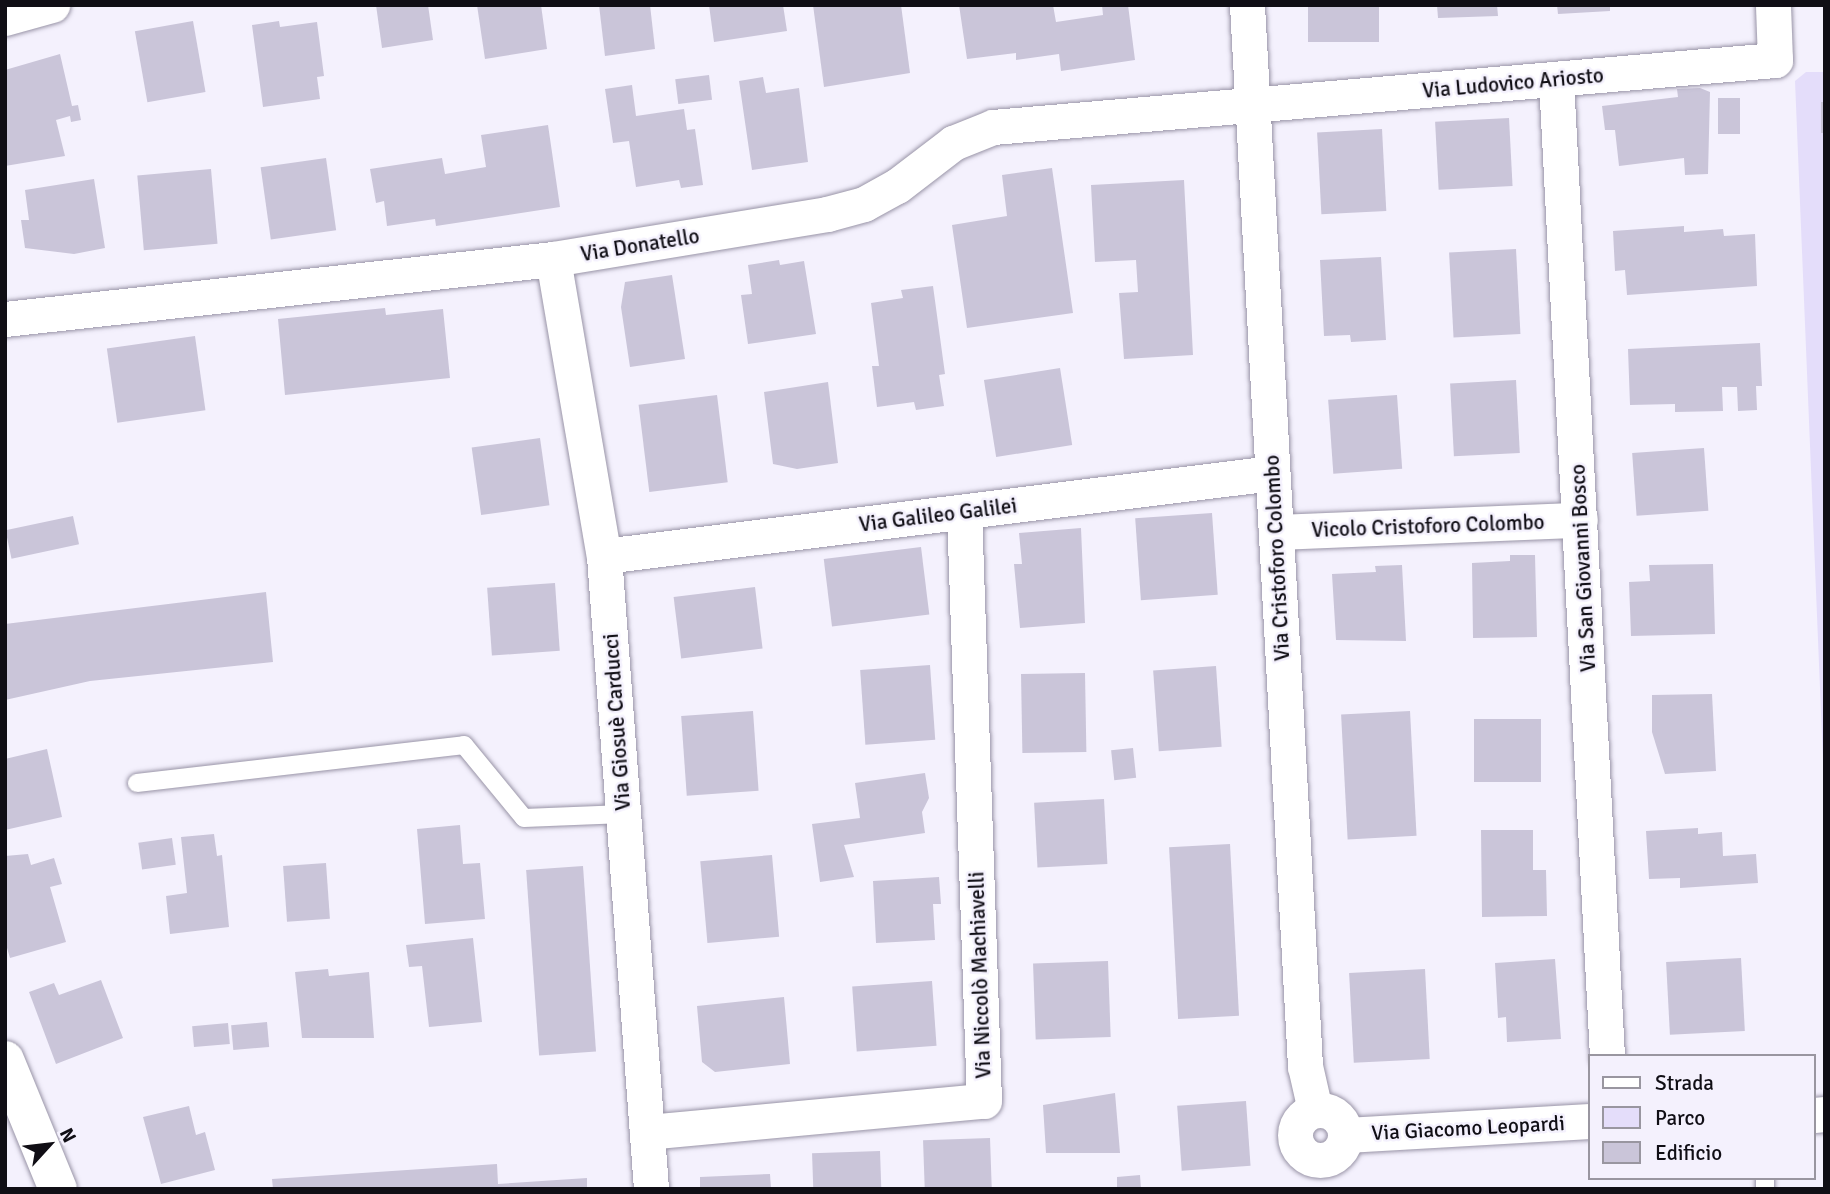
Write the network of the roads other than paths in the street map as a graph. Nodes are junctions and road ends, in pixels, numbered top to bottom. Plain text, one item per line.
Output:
1 (52, 5) edge
2 (1247, 5) edge
3 (1773, 5) edge
4 (5, 18) edge
5 (1556, 80) junction
6 (1252, 104) junction
7 (553, 259) junction
8 (5, 319) edge
9 (1272, 473) junction
10 (964, 512) junction
11 (1580, 520) junction
12 (1276, 532) junction
13 (604, 556) junction
14 (137, 783) dead end
15 (624, 814) junction
16 (1607, 1054) edge
17 (5, 1060) edge
18 (1315, 1110) junction
19 (1588, 1121) edge
20 (647, 1132) junction
21 (1346, 1135) junction
22 (1317, 1175) edge
23 (58, 1189) edge
24 (651, 1189) edge

1 - 4 street
2 - 6 street, Via Cristoforo Colombo
3 - 5 street, Via Ludovico Ariosto
5 - 6 street, Via Ludovico Ariosto
5 - 11 street, Via San Giovanni Bosco
6 - 7 street, Via Donatello
6 - 9 street, Via Cristoforo Colombo
7 - 8 street, Via Donatello
7 - 13 street, Via Giosuè Carducci
9 - 10 street, Via Galileo Galilei
9 - 12 street, Via Cristoforo Colombo
10 - 13 street, Via Galileo Galilei
10 - 20 street, Via Niccolò Machiavelli
11 - 12 street, Vicolo Cristoforo Colombo
11 - 16 street, Via San Giovanni Bosco
12 - 18 street, Via Cristoforo Colombo
13 - 15 street, Via Giosuè Carducci
14 - 15 lane
15 - 20 street, Via Giosuè Carducci
17 - 23 main road
18 - 21 street
18 - 22 street
19 - 21 street, Via Giacomo Leopardi
20 - 24 street, Via Giosuè Carducci
21 - 22 street

